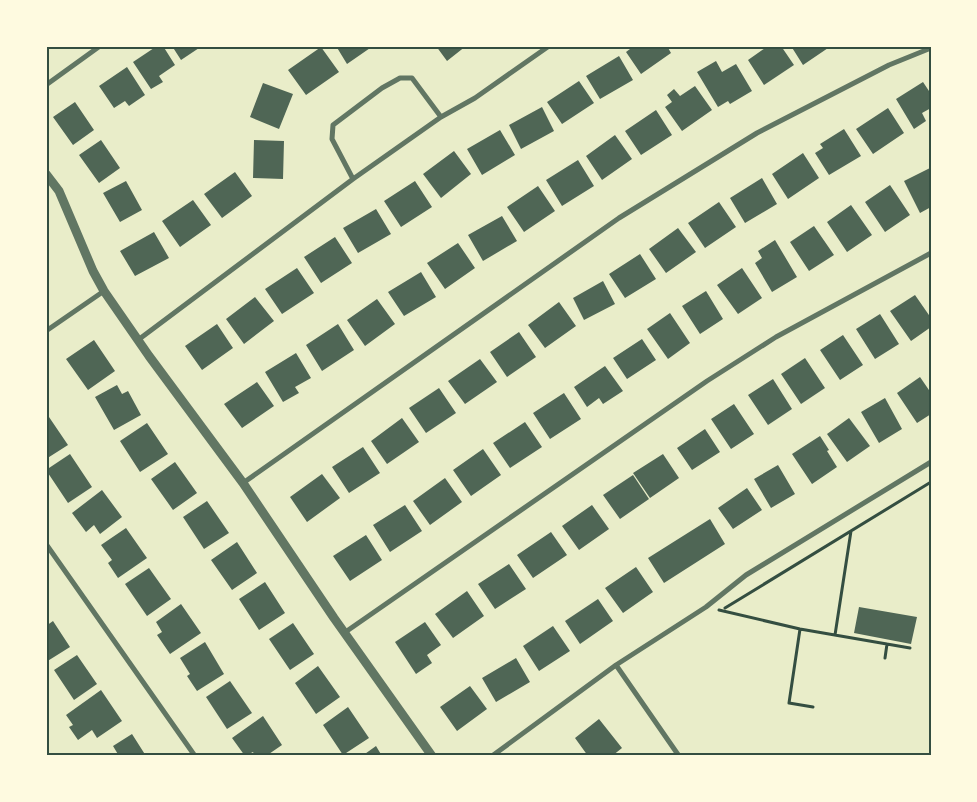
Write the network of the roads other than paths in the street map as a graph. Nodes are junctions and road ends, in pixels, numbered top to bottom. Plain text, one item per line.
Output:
1 (100, 46) edge
2 (550, 46) edge
3 (931, 48) edge
4 (46, 85) edge
5 (441, 117) junction
6 (46, 174) edge
7 (354, 179) junction
8 (931, 253) edge
9 (104, 291) junction
10 (46, 330) edge
11 (138, 340) junction
12 (931, 462) edge
13 (242, 483) junction
14 (46, 544) edge
15 (344, 633) junction
16 (616, 665) junction
17 (195, 756) edge
18 (432, 756) edge
19 (492, 756) edge
20 (679, 756) edge

1 - 4 street
2 - 5 street
3 - 13 street
5 - 7 street
5 - 7 street
6 - 9 street
7 - 11 street
8 - 15 street
9 - 10 street
9 - 11 street
11 - 13 street
12 - 16 street
13 - 15 street
14 - 17 street
15 - 18 street
16 - 19 street
16 - 20 street

